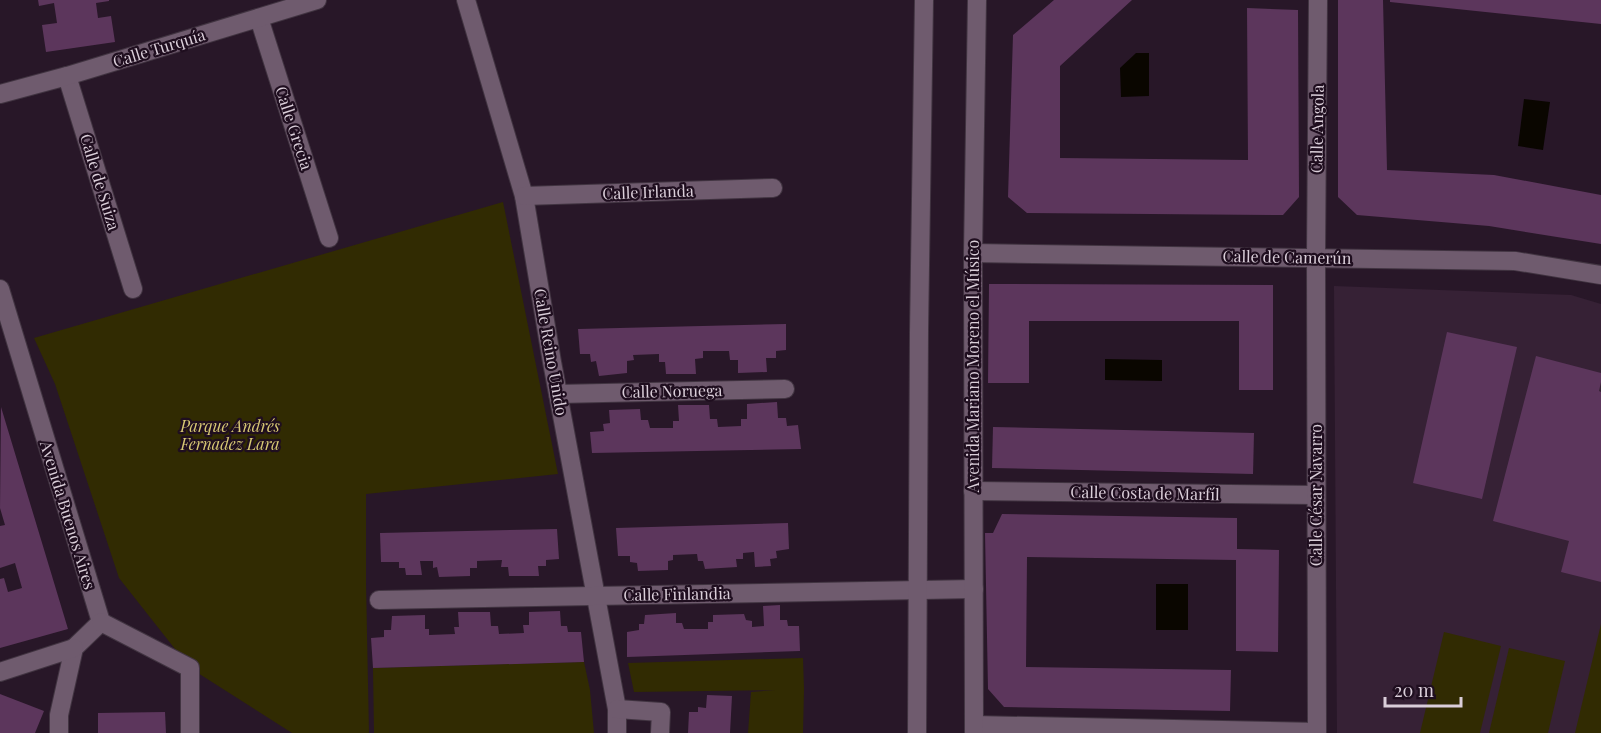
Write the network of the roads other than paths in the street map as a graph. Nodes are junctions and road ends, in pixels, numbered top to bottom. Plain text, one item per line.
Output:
1 (317, 0) edge
2 (466, 0) edge
3 (924, 0) edge
4 (977, 0) edge
5 (1318, 0) edge
6 (259, 18) junction
7 (67, 76) junction
8 (0, 94) edge
9 (773, 188) dead end
10 (524, 196) junction
11 (329, 238) dead end
12 (973, 253) junction
13 (1316, 257) junction
14 (1601, 275) edge
15 (0, 289) edge
16 (133, 289) dead end
17 (785, 389) dead end
18 (558, 394) junction
19 (974, 491) junction
20 (1316, 495) junction
21 (974, 589) junction
22 (917, 591) junction
23 (595, 596) junction
24 (379, 600) dead end
25 (101, 622) junction
26 (74, 648) junction
27 (0, 672) edge
28 (617, 709) junction
29 (974, 729) edge
30 (1317, 732) edge
31 (59, 733) edge
32 (190, 733) edge
33 (617, 733) edge
34 (660, 733) edge
35 (917, 733) edge

1 - 6 street, Calle Turquía
2 - 10 street, Calle Reino Unido
3 - 22 street
4 - 12 street, Avenida Mariano Moreno el Músico
5 - 13 street, Calle Angola
6 - 7 street, Calle Turquía
6 - 11 street, Calle Grecia
7 - 8 street, Calle Turquía
7 - 16 street, Calle de Suiza
9 - 10 street, Calle Irlanda
10 - 18 street, Calle Reino Unido
12 - 13 street, Calle de Camerún
12 - 19 street, Avenida Mariano Moreno el Músico
13 - 14 street, Calle de Camerún
13 - 20 street, Calle César Navarro
15 - 25 street, Avenida Buenos Aires
17 - 18 street, Calle Noruega
18 - 23 street, Calle Reino Unido
19 - 20 street, Calle Costa de Marfíl
19 - 21 street, Avenida Mariano Moreno el Músico
20 - 30 street, Calle César Navarro
21 - 22 street, Calle Finlandia
21 - 29 street, Avenida Mariano Moreno el Músico
22 - 23 street, Calle Finlandia
22 - 35 street
23 - 24 street, Calle Finlandia
23 - 28 street, Calle Reino Unido
25 - 26 street
25 - 32 street
26 - 27 street
26 - 31 street
28 - 33 street, Calle Reino Unido
28 - 34 street
29 - 30 street

